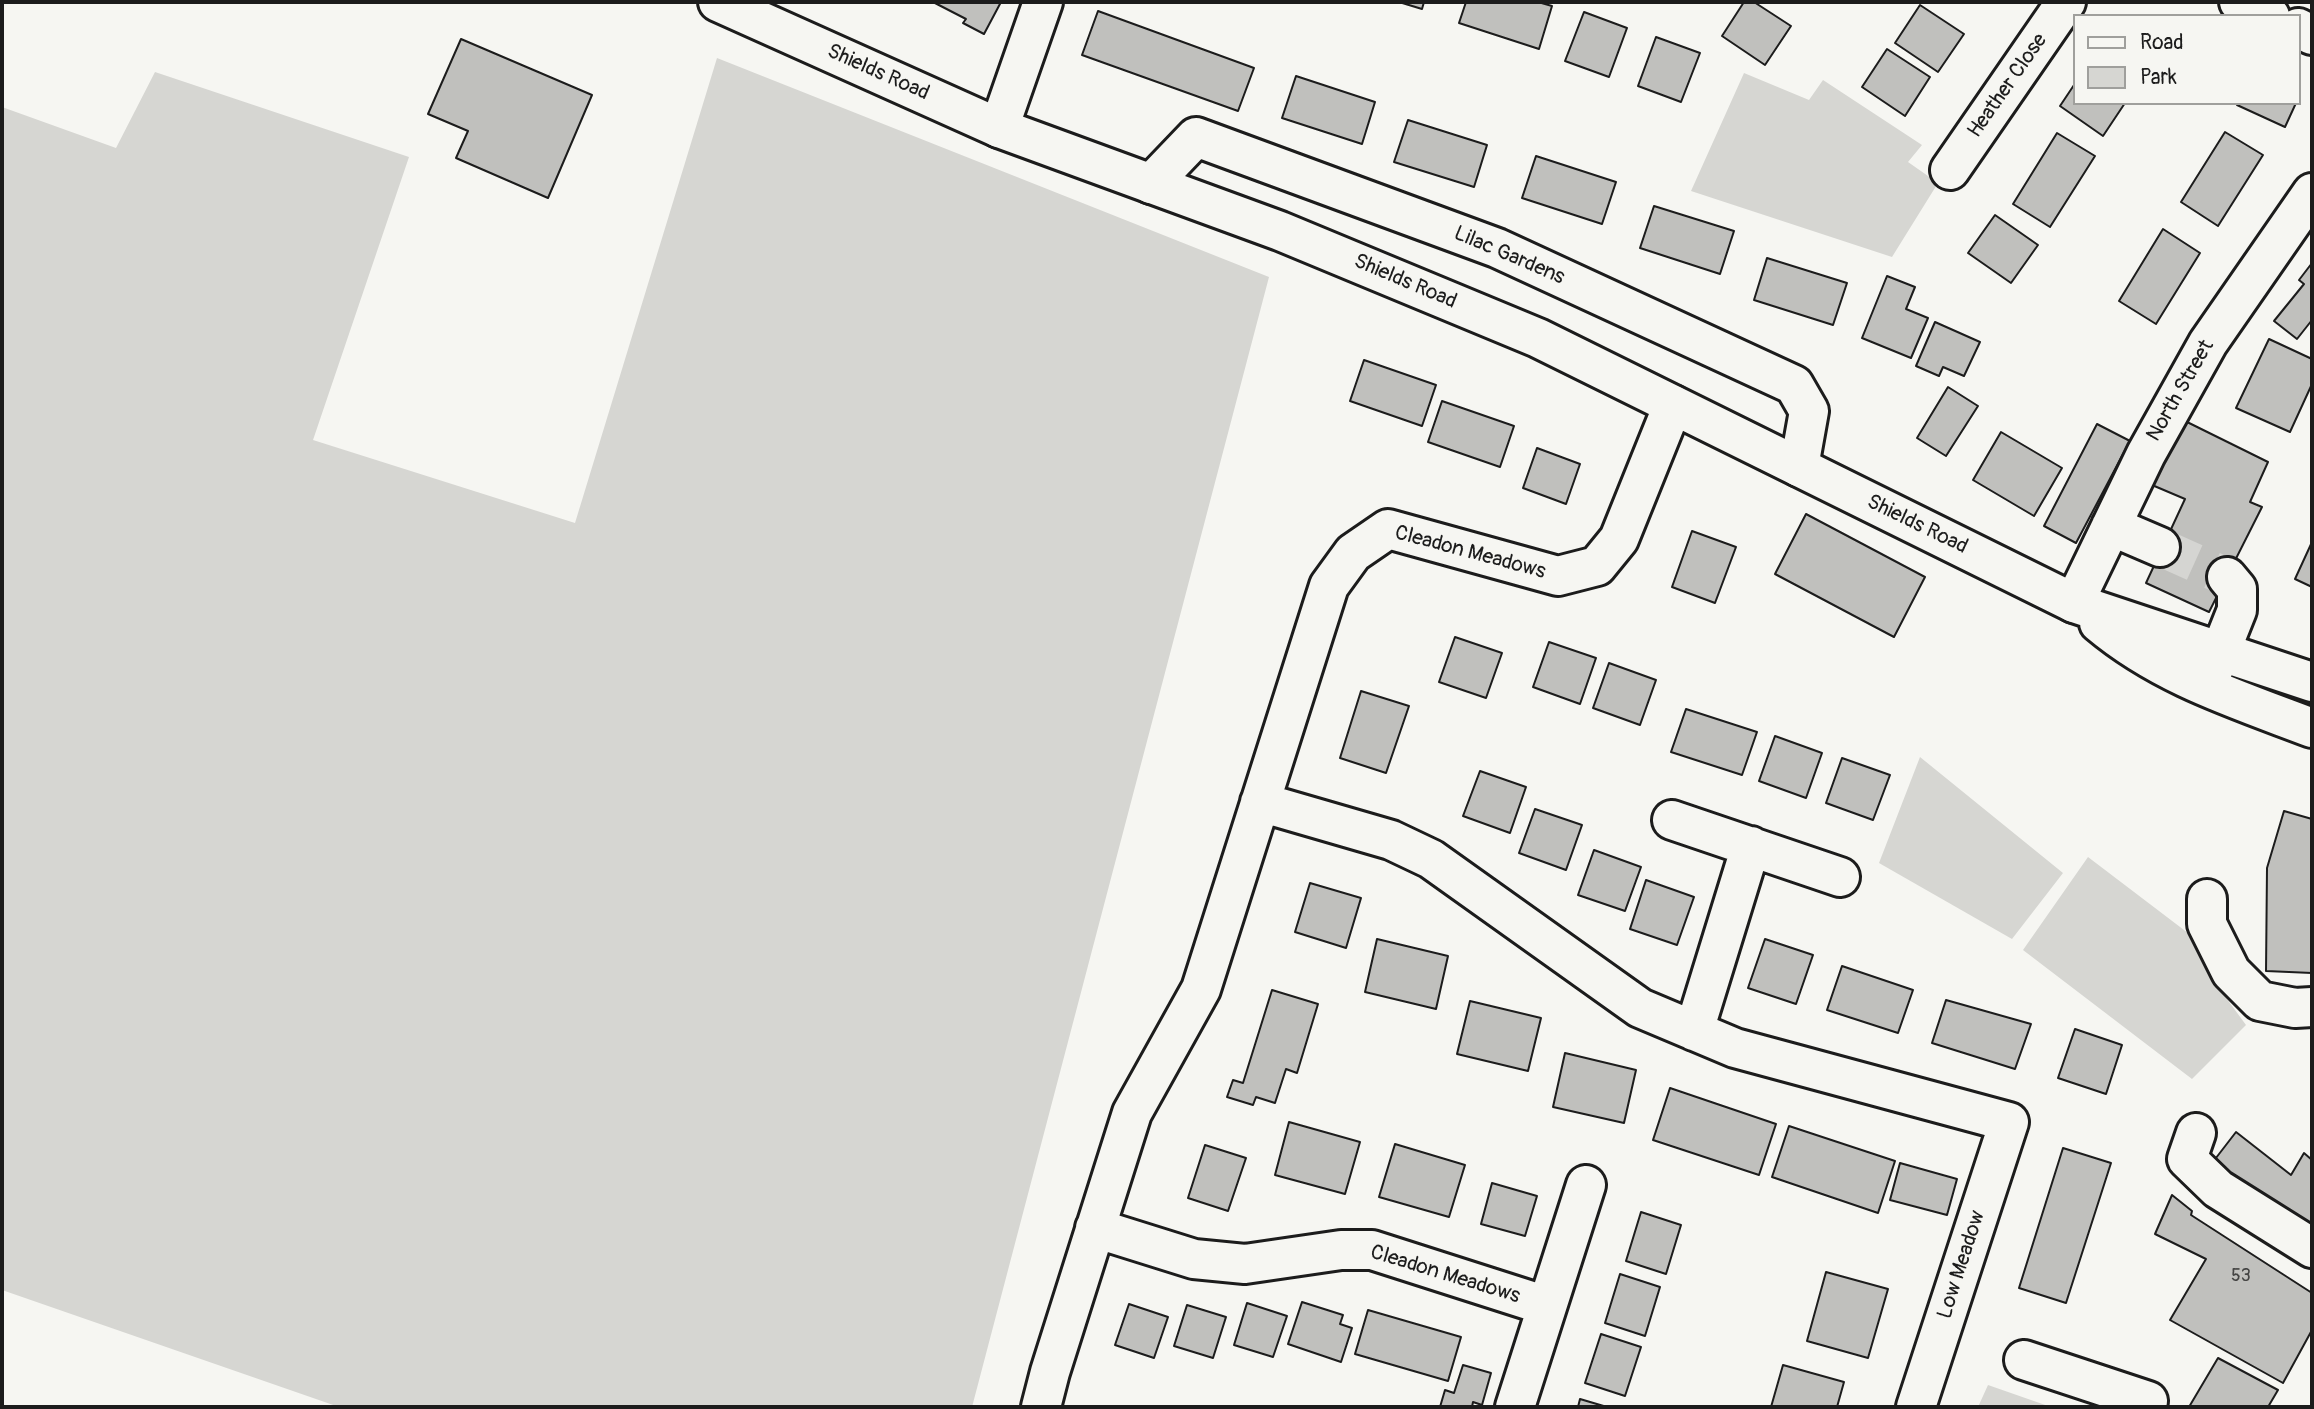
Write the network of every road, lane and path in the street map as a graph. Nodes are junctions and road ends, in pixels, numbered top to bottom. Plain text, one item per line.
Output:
1 (718, 2) edge
2 (1043, 2) edge
3 (2066, 2) edge
4 (2239, 2) edge
5 (2266, 14) edge
6 (999, 128) junction
7 (1950, 170) dead end
8 (1151, 184) junction
9 (2312, 193) edge
10 (1673, 405) junction
11 (1798, 467) junction
12 (2111, 526) junction
13 (2160, 547) tunnel mouth
14 (2227, 578) dead end
15 (2074, 603) junction
16 (2220, 653) junction
17 (2312, 682) edge
18 (2206, 688) junction
19 (2312, 728) edge
20 (1260, 802) junction
21 (1672, 820) dead end
22 (1751, 846) junction
23 (1840, 877) dead end
24 (2207, 899) dead end
25 (2312, 1007) edge
26 (1694, 1031) junction
27 (2196, 1133) dead end
28 (1586, 1185) dead end
29 (1096, 1228) junction
30 (2312, 1248) edge
31 (1547, 1306) junction
32 (2024, 1360) dead end
33 (1041, 1407) edge
34 (1515, 1407) edge
35 (1916, 1407) edge
36 (2144, 1407) edge

1 - 6 main road, Shields Road
2 - 6 main road
3 - 7 main road, Heather Close
4 - 5 main road
6 - 8 main road, Shields Road
8 - 10 main road, Shields Road
8 - 11 main road, Lilac Gardens
9 - 12 main road, North Street
10 - 11 main road, Shields Road
10 - 20 main road, Cleadon Meadows
11 - 15 main road, Shields Road
12 - 13 main road
12 - 15 main road, North Street
14 - 16 main road
15 - 16 main road, Shields Road
15 - 18 main road, Shields Road
16 - 17 main road, Shields Road
16 - 18 main road
18 - 19 main road, Shields Road
20 - 26 main road
20 - 29 main road, Cleadon Meadows
21 - 22 main road
22 - 23 main road
22 - 26 main road
24 - 25 main road
26 - 35 main road, Low Meadow
27 - 30 main road
28 - 31 main road, Cleadon Meadows
29 - 31 main road, Cleadon Meadows
29 - 33 main road, Cleadon Meadows
31 - 34 main road, Cleadon Meadows
32 - 36 main road

